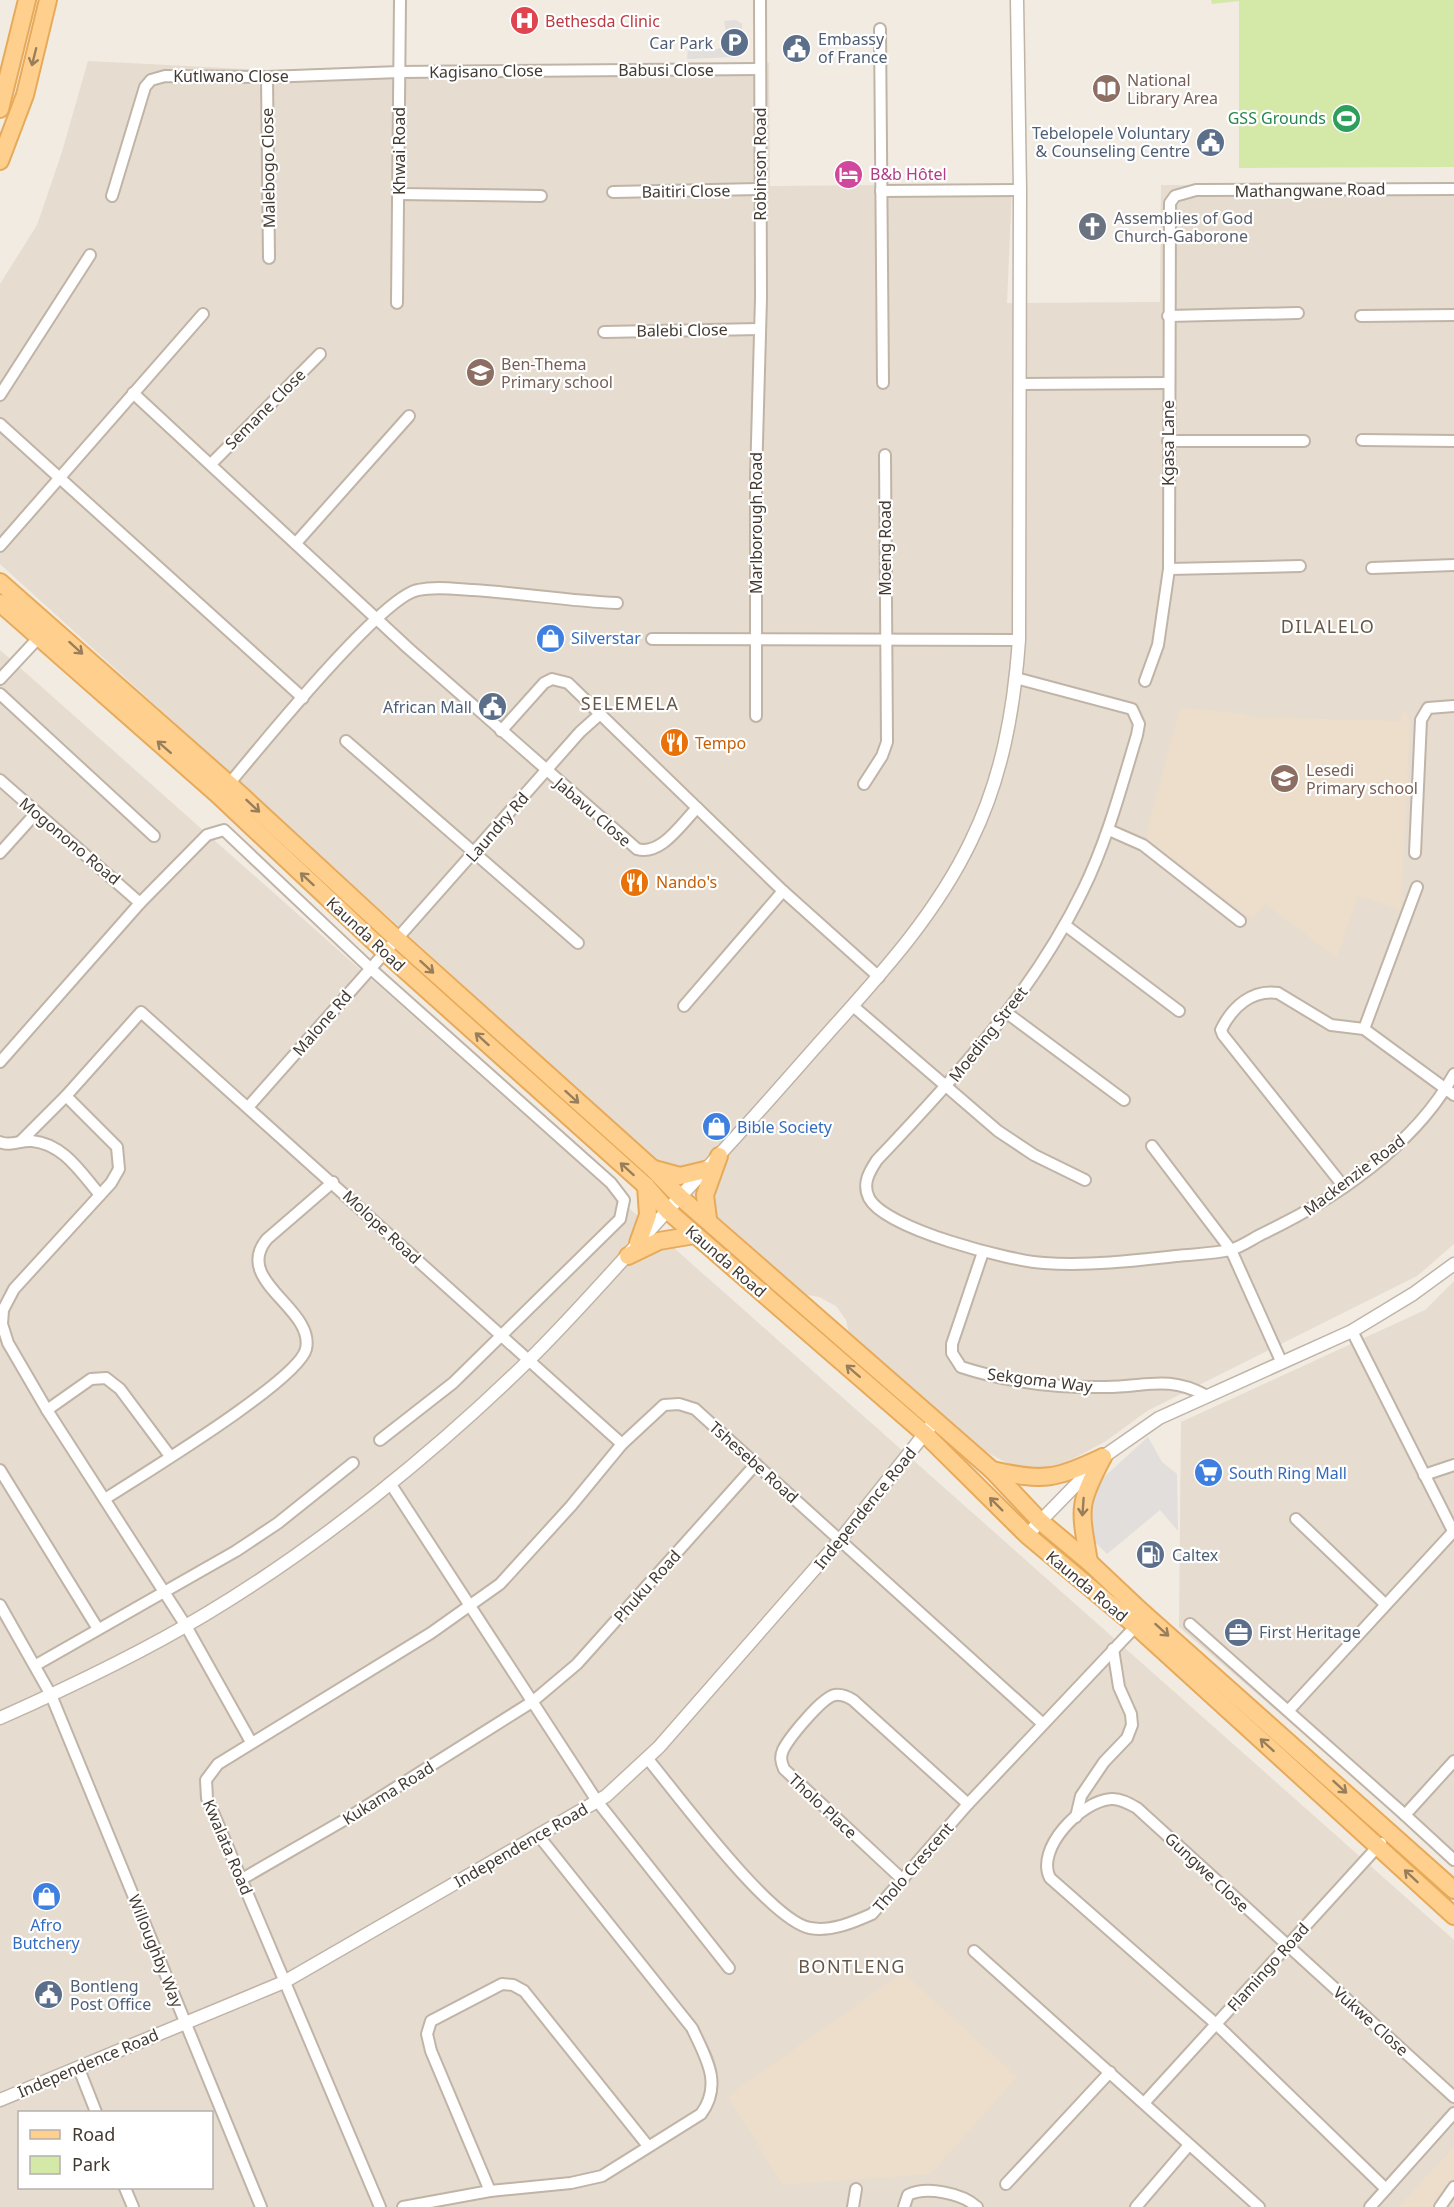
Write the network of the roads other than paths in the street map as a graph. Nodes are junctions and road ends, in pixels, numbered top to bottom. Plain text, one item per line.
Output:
1 (27, 0) edge
2 (48, 0) edge
3 (400, 0) edge
4 (760, 0) edge
5 (1019, 4) edge
6 (880, 29) dead end
7 (760, 69) junction
8 (573, 70) joint
9 (399, 72) junction
10 (267, 77) junction
11 (0, 108) edge
12 (0, 162) edge
13 (759, 189) junction
14 (1454, 189) edge
15 (1020, 190) junction
16 (881, 191) junction
17 (613, 192) dead end
18 (399, 194) junction
19 (112, 196) dead end
20 (541, 196) dead end
21 (1170, 203) joint
22 (90, 255) dead end
23 (269, 258) dead end
24 (398, 303) dead end
25 (1298, 313) dead end
26 (203, 314) dead end
27 (1454, 315) edge
28 (1168, 316) junction
29 (1361, 316) dead end
30 (760, 329) junction
31 (604, 332) dead end
32 (320, 354) dead end
33 (883, 382) dead end
34 (1168, 383) junction
35 (1020, 384) junction
36 (133, 393) junction
37 (0, 395) edge
38 (409, 416) dead end
39 (0, 424) edge
40 (1362, 440) dead end
41 (1168, 441) junction
42 (1304, 441) dead end
43 (1454, 441) edge
44 (885, 455) dead end
45 (211, 465) junction
46 (59, 477) junction
47 (296, 543) junction
48 (0, 546) edge
49 (1454, 565) edge
50 (1300, 566) dead end
51 (1372, 568) dead end
52 (1169, 569) junction
53 (0, 582) edge
54 (0, 603) edge
55 (618, 603) dead end
56 (376, 618) junction
57 (44, 631) junction
58 (652, 639) dead end
59 (1019, 640) junction
60 (757, 641) junction
61 (886, 641) junction
62 (1016, 678) junction
63 (0, 679) edge
64 (1145, 681) dead end
65 (0, 694) edge
66 (303, 698) junction
67 (1454, 706) edge
68 (599, 716) junction
69 (756, 716) dead end
70 (501, 731) junction
71 (346, 741) dead end
72 (546, 771) junction
73 (0, 780) edge
74 (229, 783) junction
75 (864, 783) dead end
76 (697, 808) junction
77 (36, 813) junction
78 (1109, 830) junction
79 (154, 836) dead end
80 (0, 853) edge
81 (1415, 853) dead end
82 (474, 854) junction
83 (1417, 888) dead end
84 (783, 891) junction
85 (140, 903) junction
86 (1240, 921) dead end
87 (1065, 925) junction
88 (578, 943) dead end
89 (391, 946) junction
90 (370, 968) junction
91 (879, 976) junction
92 (684, 1006) dead end
93 (853, 1006) junction
94 (1179, 1011) dead end
95 (1007, 1013) junction
96 (1364, 1029) junction
97 (2, 1054) edge
98 (1454, 1074) edge
99 (946, 1087) junction
100 (1450, 1092) edge
101 (66, 1096) junction
102 (1124, 1100) dead end
103 (249, 1106) junction
104 (21, 1141) junction
105 (0, 1142) edge
106 (1152, 1146) dead end
107 (718, 1156) junction
108 (653, 1169) junction
109 (705, 1170) junction
110 (1085, 1180) dead end
111 (333, 1182) junction
112 (646, 1185) junction
113 (1344, 1187) junction
114 (100, 1196) junction
115 (680, 1197) junction
116 (668, 1211) junction
117 (708, 1219) junction
118 (695, 1235) junction
119 (633, 1250) junction
120 (1231, 1250) junction
121 (983, 1252) junction
122 (1452, 1269) edge
123 (1352, 1331) junction
124 (503, 1336) junction
125 (529, 1360) junction
126 (1281, 1361) junction
127 (1205, 1395) junction
128 (47, 1410) junction
129 (930, 1428) junction
130 (380, 1440) dead end
131 (622, 1444) junction
132 (170, 1456) junction
133 (1103, 1457) junction
134 (353, 1462) dead end
135 (756, 1464) junction
136 (1454, 1465) edge
137 (0, 1470) edge
138 (992, 1470) junction
139 (1424, 1474) junction
140 (390, 1483) junction
141 (105, 1499) junction
142 (1296, 1519) dead end
143 (1040, 1521) junction
144 (1454, 1533) edge
145 (1027, 1535) junction
146 (840, 1540) junction
147 (1089, 1562) junction
148 (163, 1592) junction
149 (1385, 1604) junction
150 (0, 1605) edge
151 (472, 1606) junction
152 (1190, 1624) dead end
153 (186, 1626) junction
154 (1136, 1626) junction
155 (98, 1629) junction
156 (1113, 1649) junction
157 (36, 1665) junction
158 (51, 1695) junction
159 (532, 1702) junction
160 (1289, 1710) junction
161 (0, 1718) edge
162 (1043, 1724) junction
163 (251, 1742) junction
164 (647, 1758) junction
165 (1454, 1761) edge
166 (597, 1801) junction
167 (968, 1804) junction
168 (1405, 1815) junction
169 (1076, 1817) junction
170 (1391, 1833) junction
171 (538, 1835) junction
172 (1378, 1846) junction
173 (1454, 1860) edge
174 (242, 1879) junction
175 (903, 1880) junction
176 (1454, 1890) edge
177 (1454, 1916) edge
178 (1287, 1946) junction
179 (974, 1951) dead end
180 (729, 1968) dead end
181 (284, 1982) junction
182 (186, 2022) junction
183 (1216, 2024) junction
184 (80, 2069) junction
185 (1110, 2072) junction
186 (1454, 2097) edge
187 (0, 2100) edge
188 (1145, 2102) junction
189 (96, 2111) edge
190 (1454, 2113) edge
191 (1189, 2145) junction
192 (648, 2146) junction
193 (1006, 2184) dead end
194 (1454, 2187) edge
195 (126, 2189) edge
196 (856, 2189) dead end
197 (1386, 2189) junction
198 (490, 2191) junction
199 (132, 2207) edge
200 (261, 2207) edge
201 (380, 2207) edge
202 (403, 2207) edge
203 (853, 2207) edge
204 (904, 2207) edge
205 (977, 2207) edge
206 (1136, 2207) edge
207 (1259, 2207) edge
208 (1370, 2207) edge
209 (1440, 2207) edge

1 - 11 main road
2 -> 12 main road
3 - 9 street, Khwai Road
4 - 7 street, Robinson Road
5 - 15 street
6 - 16 street
7 - 8 street, Babusi Close
7 - 13 street, Robinson Road
8 - 9 street, Kagisano Close
9 - 10 street, Kutlwano Close
9 - 18 street, Khwai Road
10 - 19 street, Kutlwano Close
10 - 23 street, Malebogo Close
13 - 17 street, Baitiri Close
13 - 30 street, Robinson Road
14 - 21 street, Mathangwane Road
15 - 16 street
15 - 35 street
16 - 33 street
18 - 20 street
18 - 24 street, Khwai Road
21 - 28 street, Kgasa Lane
22 - 37 street
25 - 28 street
26 - 36 street
27 - 29 street
28 - 34 street, Kgasa Lane
30 - 31 street, Balebi Close
30 - 60 street, Marlborough Road
32 - 45 street, Semane Close
34 - 35 street
34 - 41 street, Kgasa Lane
35 - 59 street
36 - 45 street
36 - 46 street
38 - 47 street
39 - 46 street
40 - 43 street
41 - 42 street
41 - 52 street, Kgasa Lane
44 - 61 street, Moeng Road
45 - 47 street
46 - 48 street
46 - 66 street
47 - 56 street
49 - 51 street
50 - 52 street
52 - 64 street, Kgasa Lane
53 - 57 main road, Kaunda Road
54 - 57 main road, Kaunda Road
55 - 56 street
56 - 66 street
56 - 70 street
57 - 63 street
57 -> 74 main road, Kaunda Road
89 -> 57 main road, Kaunda Road
58 - 60 street
59 - 61 street
59 - 62 street
60 - 61 street
60 - 69 street, Marlborough Road
61 - 75 street, Moeng Road
62 - 78 street, Moeding Street
62 - 91 street
65 - 79 street
66 - 74 street
67 - 81 street
68 - 70 street
68 - 72 street, Laundry Rd
68 - 76 street
70 - 72 street
71 - 82 street
72 - 76 street, Jabavu Close
72 - 82 street, Laundry Rd
73 - 77 street, Mogonono Road
74 -> 89 main road, Kaunda Road
76 - 84 street
77 - 80 street
77 - 85 street, Mogonono Road
78 - 86 street
78 - 87 street, Moeding Street
82 - 88 street
82 - 89 street, Laundry Rd
83 - 96 street
84 - 91 street
84 - 92 street
85 - 90 street
85 - 97 street
87 - 94 street
87 - 95 street, Moeding Street
89 - 90 street, Malone Rd
89 -> 108 main road, Kaunda Road
112 -> 89 main road, Kaunda Road
90 - 103 street, Malone Rd
90 - 124 street
91 - 93 street
93 - 99 street
93 - 107 street
95 - 99 street, Moeding Street
95 - 102 street
96 - 100 street
96 - 113 street
98 - 100 street, Mackenzie Road
99 - 110 street
99 - 121 street, Moeding Street
100 - 113 street, Mackenzie Road
101 - 103 street, Molope Road
101 - 104 street
101 - 114 street
103 - 111 street, Molope Road
104 - 105 street
104 - 114 street
106 - 120 street
107 - 109 street
107 - 117 main road
108 - 109 main road
108 - 115 main road, Kaunda Road
109 - 115 street
111 - 124 street, Molope Road
111 - 132 street
112 - 116 main road, Kaunda Road
112 - 119 main road
113 - 120 street, Mackenzie Road
114 - 128 street
115 - 116 street
115 - 117 main road, Kaunda Road
116 - 118 main road, Kaunda Road
116 - 119 street
117 - 129 main road, Kaunda Road
118 - 119 main road
129 -> 118 main road, Kaunda Road
119 - 125 street
120 - 121 street, Moeding Street
120 - 126 street
121 - 127 street, Sekgoma Way
122 - 123 street
123 - 126 street
123 - 139 street
124 - 125 street, Molope Road
124 - 130 street
125 - 131 street, Molope Road
125 - 140 street
126 - 127 street
127 - 133 street
128 - 132 street
128 - 141 street
129 - 138 main road, Kaunda Road
145 -> 129 main road, Kaunda Road
129 - 146 street, Independence Road
131 - 135 street, Tshesebe Road
131 - 151 street, Tshesebe Road
132 - 141 street
133 - 138 main road
133 - 143 street
133 -> 147 main road
134 - 148 street
135 - 146 street, Tshesebe Road
135 - 159 street, Phuku Road
136 - 139 street
137 - 155 street
138 - 143 main road, Kaunda Road
139 - 144 street
140 - 151 street
140 - 153 street
141 - 148 street
142 - 149 street
143 - 145 street
143 - 147 main road, Kaunda Road
144 - 149 street
145 - 154 main road, Kaunda Road
146 - 162 street, Tshesebe Road
146 - 164 street, Independence Road
147 -> 170 main road, Kaunda Road
148 - 153 street
148 - 155 street
149 - 160 street
150 - 157 street, Willoughby Way
151 - 159 street
151 - 163 street, Kwalata Road
152 - 160 street
153 - 158 street
153 - 163 street
154 - 156 street, Tholo Crescent
172 -> 154 main road, Kaunda Road
155 - 157 street
156 - 162 street, Tholo Crescent
156 - 169 street
157 - 158 street, Willoughby Way
158 - 161 street
158 - 182 street, Willoughby Way
159 - 166 street
159 - 174 street, Kukama Road
160 - 168 street
162 - 167 street, Tholo Crescent
163 - 174 street, Kwalata Road
164 - 166 street, Independence Road
164 - 175 street, Tholo Crescent
165 - 168 street
166 - 171 street, Independence Road
166 - 180 street
167 - 175 street, Tholo Crescent
167 - 175 street, Tholo Place
168 - 173 street
169 - 178 street, Gungwe Close
169 - 183 street
170 - 172 street, Flamingo Road
170 - 176 main road, Kaunda Road
171 - 181 street, Independence Road
171 - 192 street
177 -> 172 main road, Kaunda Road
172 - 178 street, Flamingo Road
174 - 181 street, Kwalata Road
178 - 183 street, Flamingo Road
178 - 186 street, Vukwe Close
179 - 185 street
181 - 182 street, Independence Road
181 - 201 street, Kwalata Road
182 - 184 street, Independence Road
182 - 200 street, Willoughby Way
183 - 188 street, Flamingo Road
183 - 197 street
184 - 187 street, Independence Road
184 - 189 street
185 - 188 street
185 - 193 street
188 - 191 street
190 - 197 street
191 - 206 street
191 - 207 street
192 - 198 street
192 - 198 street
194 - 209 street
195 - 199 street
196 - 203 street
197 - 208 street
198 - 202 street
204 - 205 street

